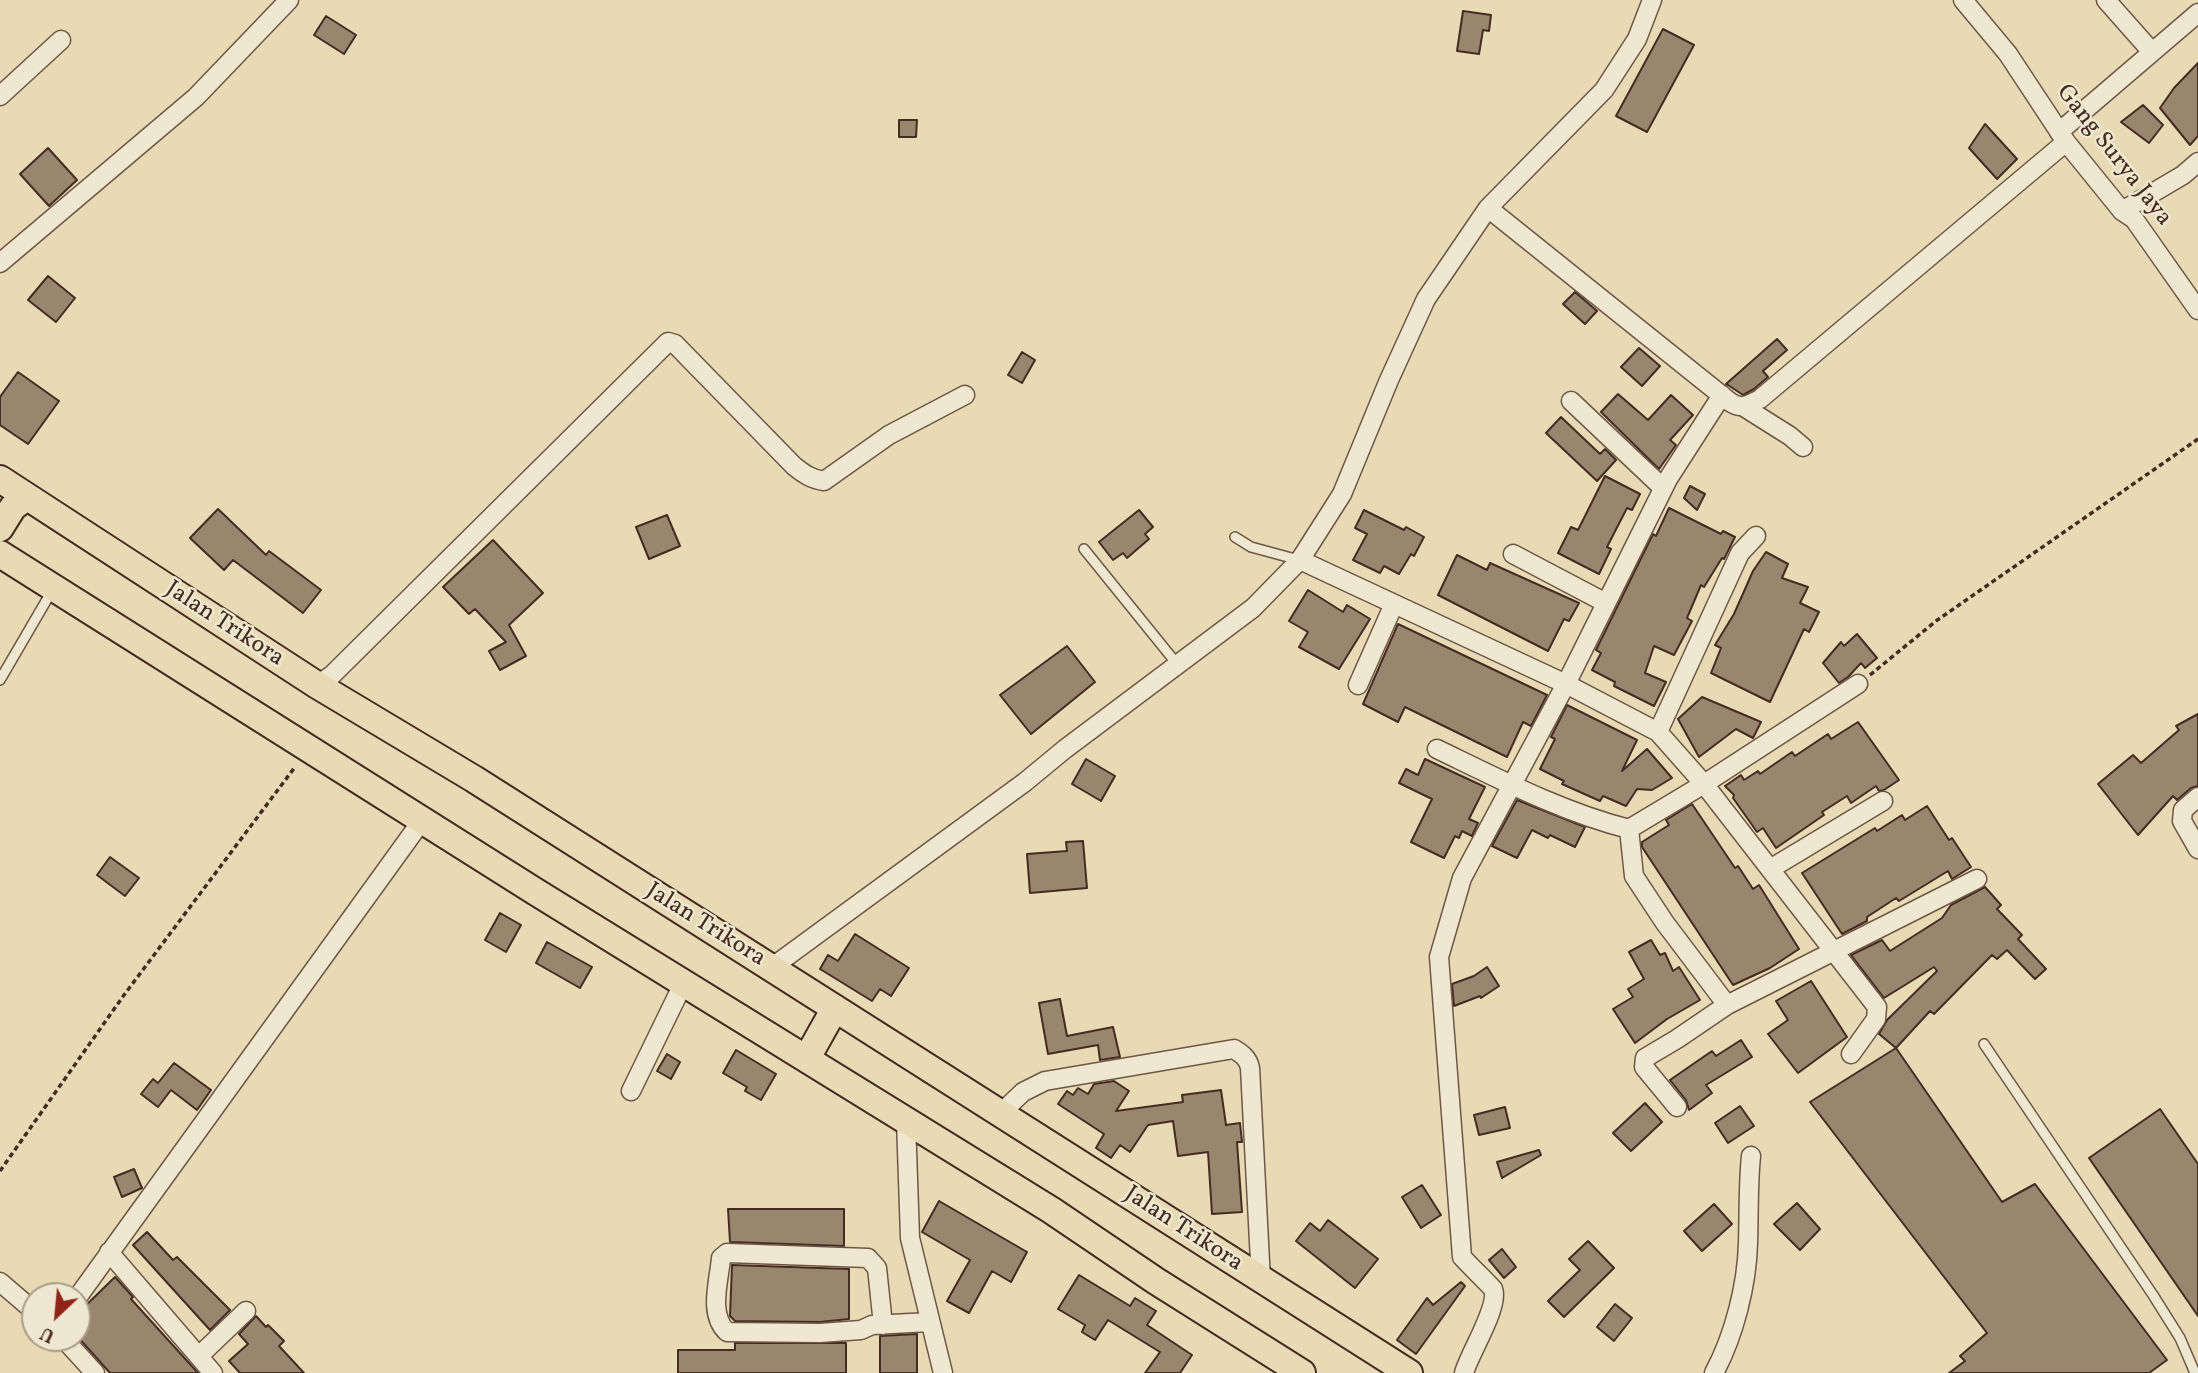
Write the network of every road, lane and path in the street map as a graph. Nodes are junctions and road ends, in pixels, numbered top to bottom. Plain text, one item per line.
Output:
1 (289, 0) edge
2 (1653, 0) edge
3 (1963, 0) edge
4 (2106, 0) edge
5 (2198, 13) edge
6 (61, 40) dead end
7 (2152, 52) junction
8 (0, 96) edge
9 (2063, 137) junction
10 (2198, 162) edge
11 (1489, 208) junction
12 (2122, 211) junction
13 (0, 263) edge
14 (2198, 310) edge
15 (1722, 395) junction
16 (965, 396) dead end
17 (1571, 401) dead end
18 (1744, 407) junction
19 (2198, 439) edge
20 (1803, 447) dead end
21 (0, 480) edge
22 (1663, 488) junction
23 (27, 497) junction
24 (0, 528) edge
25 (1756, 536) dead end
26 (1235, 537) dead end
27 (1084, 549) dead end
28 (0, 554) edge
29 (1513, 554) dead end
30 (1300, 560) junction
31 (54, 587) junction
32 (1606, 603) junction
33 (1394, 604) junction
34 (1177, 664) junction
35 (0, 680) edge
36 (1566, 684) junction
37 (1858, 684) joint
38 (317, 685) junction
39 (1358, 685) dead end
40 (1658, 732) junction
41 (309, 748) junction
42 (1437, 750) dead end
43 (1704, 784) junction
44 (1512, 785) junction
45 (2198, 797) edge
46 (1884, 802) dead end
47 (422, 820) junction
48 (1629, 830) junction
49 (2198, 849) edge
50 (1770, 869) junction
51 (1977, 879) dead end
52 (1835, 952) junction
53 (771, 968) junction
54 (684, 982) junction
55 (1727, 1005) junction
56 (835, 1008) junction
57 (1984, 1044) dead end
58 (1851, 1054) dead end
59 (807, 1058) junction
60 (631, 1091) dead end
61 (1677, 1107) dead end
62 (1001, 1113) junction
63 (906, 1120) junction
64 (1751, 1156) dead end
65 (0, 1171) edge
66 (109, 1252) junction
67 (1261, 1281) junction
68 (88, 1282) edge
69 (4, 1293) edge
70 (21, 1303) edge
71 (246, 1311) dead end
72 (930, 1322) junction
73 (883, 1325) junction
74 (1723, 1350) junction
75 (76, 1352) edge
76 (199, 1356) junction
77 (95, 1373) edge
78 (213, 1373) edge
79 (943, 1373) edge
80 (1302, 1373) edge
81 (1409, 1373) edge
82 (1464, 1373) edge
83 (1714, 1373) edge
84 (1724, 1373) edge
85 (2195, 1373) edge

1 - 13 street
2 - 11 street
3 - 9 street, Gang Surya Jaya
4 - 7 street
5 - 7 street
6 - 8 street
7 - 9 street
9 - 12 street, Gang Surya Jaya
9 - 18 street
10 - 12 street
11 - 15 street
11 - 30 street
12 - 14 street, Gang Surya Jaya
15 - 18 street
15 - 22 street
16 - 38 street
17 - 22 street
18 - 20 street
19 - 37 path
21 - 23 main road, Jalan Trikora
22 - 32 street
23 - 24 main road
23 - 38 main road, Jalan Trikora
25 - 40 street
26 - 30 lane
27 - 34 lane
28 - 31 main road
29 - 32 street
30 - 33 street
30 - 34 street
31 - 35 lane
31 - 41 main road
32 - 36 street
33 - 36 street
33 - 39 street
34 - 53 street
36 - 40 street
36 - 44 street
37 - 43 street
38 - 53 main road, Jalan Trikora
40 - 43 street
41 - 47 main road
41 - 65 path
42 - 44 street
43 - 48 street
43 - 50 street
44 - 48 street
44 - 82 street
45 - 49 street
46 - 50 street
47 - 54 main road
47 - 66 street
48 - 55 street
50 - 52 street
51 - 52 street
52 - 55 street
52 - 58 street
53 - 56 main road, Jalan Trikora
54 - 59 main road
54 - 60 street
55 - 61 street
56 - 59 main road
56 - 62 main road, Jalan Trikora
57 - 85 lane
59 - 63 main road
62 - 67 main road, Jalan Trikora
62 - 67 street
63 - 72 street
63 - 80 main road
64 - 74 street
66 - 68 street
66 - 76 street
67 - 81 main road, Jalan Trikora
69 - 70 street
71 - 76 street
72 - 73 street
72 - 79 street
73 - 73 street
74 - 83 street
74 - 84 street
75 - 77 street
76 - 78 street

